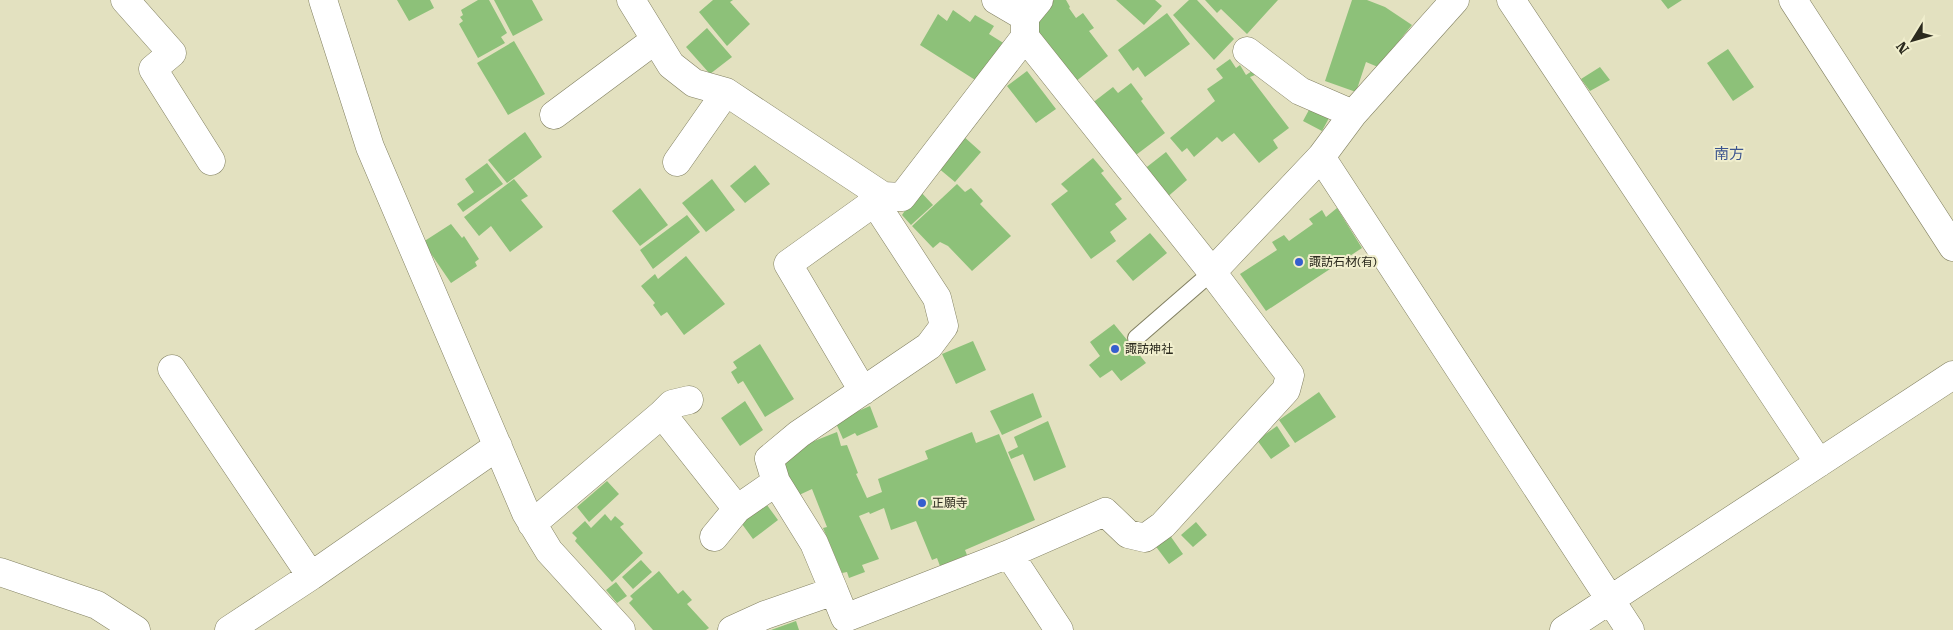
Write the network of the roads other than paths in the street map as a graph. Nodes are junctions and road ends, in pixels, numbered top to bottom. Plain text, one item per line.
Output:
1 (125, 0) edge
2 (324, 0) edge
3 (631, 0) edge
4 (996, 0) edge
5 (1455, 0) edge
6 (1512, 0) edge
7 (1793, 0) edge
8 (1030, 18) edge
9 (656, 40) junction
10 (1247, 51) dead end
11 (726, 92) junction
12 (1353, 114) junction
13 (554, 115) dead end
14 (1321, 157) junction
15 (211, 161) dead end
16 (677, 162) dead end
17 (883, 196) junction
18 (1953, 247) edge
19 (1212, 272) junction
20 (1136, 338) dead end
21 (172, 369) dead end
22 (1953, 375) edge
23 (863, 391) junction
24 (688, 400) dead end
25 (662, 414) junction
26 (498, 446) junction
27 (1819, 462) junction
28 (776, 482) junction
29 (737, 509) junction
30 (532, 524) junction
31 (714, 537) dead end
32 (1009, 554) junction
33 (0, 572) edge
34 (310, 576) junction
35 (834, 591) junction
36 (1610, 600) junction
37 (846, 624) edge
38 (136, 630) edge
39 (229, 630) edge
40 (621, 630) edge
41 (732, 630) edge
42 (1059, 630) edge
43 (1564, 630) edge
44 (1630, 630) edge

1 - 15 street
2 - 26 street
3 - 9 street
4 - 8 street
5 - 12 street
6 - 27 street
7 - 18 street
8 - 17 street
8 - 19 street
9 - 11 street
9 - 13 street
10 - 12 street
11 - 16 street
11 - 17 street
12 - 14 street
14 - 19 street
14 - 36 street
17 - 23 street
17 - 23 street
19 - 20 lane
19 - 32 street
21 - 34 street
22 - 27 street
23 - 28 street
24 - 25 street
25 - 29 street
25 - 30 street
26 - 30 street
26 - 34 street
27 - 36 street
28 - 29 street
28 - 35 street
29 - 31 street
30 - 40 street
32 - 37 street
32 - 42 street
33 - 38 street
34 - 39 street
35 - 37 street
35 - 41 street
36 - 43 street
36 - 44 street

